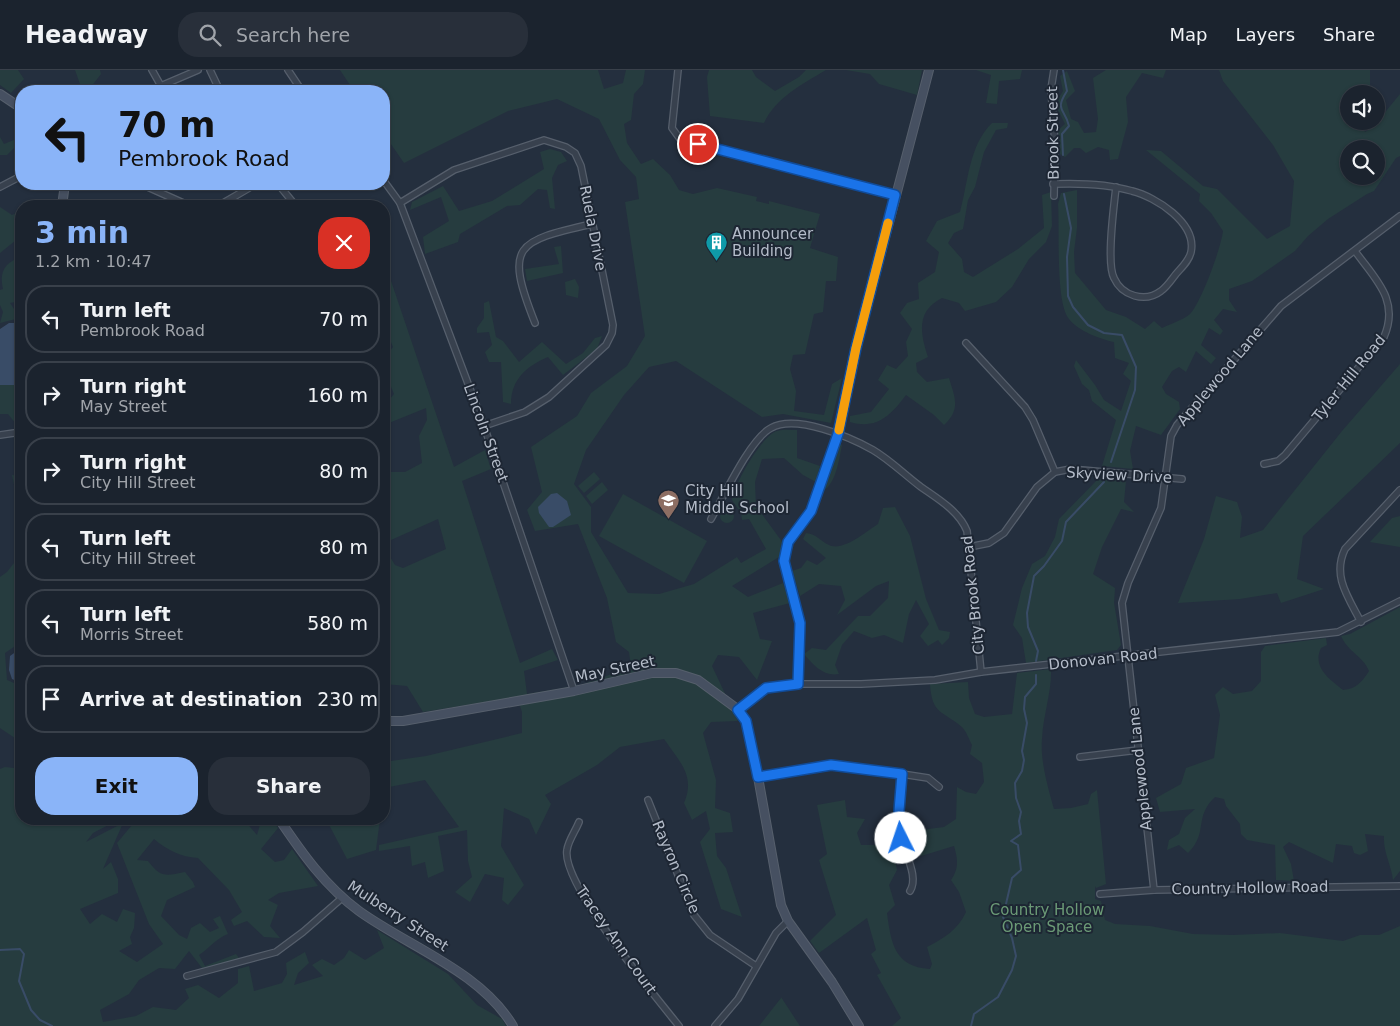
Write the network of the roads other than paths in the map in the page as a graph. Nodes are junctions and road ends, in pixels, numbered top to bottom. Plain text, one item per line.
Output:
1 (152, 70) edge
2 (198, 70) edge
3 (210, 70) edge
4 (288, 70) edge
5 (678, 70) edge
6 (929, 70) edge
7 (1054, 70) edge
8 (160, 85) edge
9 (163, 85) edge
10 (217, 85) edge
11 (298, 85) edge
12 (0, 94) edge
13 (15, 104) edge
14 (15, 179) edge
15 (1053, 184) junction
16 (0, 187) edge
17 (1116, 187) junction
18 (390, 189) edge
19 (154, 190) edge
20 (246, 190) edge
21 (283, 190) edge
22 (895, 195) junction
23 (1054, 196) dead end
24 (177, 200) edge
25 (228, 200) edge
26 (291, 200) edge
27 (400, 203) junction
28 (1400, 216) edge
29 (592, 224) junction
30 (1355, 251) junction
31 (535, 323) dead end
32 (966, 343) dead end
33 (484, 426) junction
34 (15, 433) edge
35 (838, 434) junction
36 (0, 435) edge
37 (1264, 464) dead end
38 (1055, 472) junction
39 (1164, 477) junction
40 (1182, 479) dead end
41 (1400, 490) edge
42 (711, 519) dead end
43 (969, 547) junction
44 (1400, 601) edge
45 (1360, 622) junction
46 (1128, 656) junction
47 (981, 672) junction
48 (798, 684) junction
49 (574, 691) junction
50 (738, 710) junction
51 (390, 721) edge
52 (1138, 750) junction
53 (1080, 757) dead end
54 (902, 774) junction
55 (758, 777) junction
56 (939, 787) dead end
57 (648, 800) dead end
58 (579, 822) dead end
59 (284, 825) edge
60 (1400, 886) edge
61 (1154, 890) junction
62 (910, 891) dead end
63 (1100, 894) dead end
64 (342, 898) junction
65 (788, 921) junction
66 (756, 966) junction
67 (187, 976) dead end
68 (514, 1026) edge
69 (679, 1026) edge
70 (715, 1026) edge
71 (859, 1026) edge

1 - 8 street
2 - 9 street
3 - 10 street
4 - 11 street
5 - 22 street
6 - 22 street
7 - 15 street, Brook Street
12 - 13 street
14 - 16 street
15 - 17 street
15 - 23 street, Brook Street
17 - 17 street
18 - 27 street, Lincoln Street
19 - 24 street
20 - 25 street
21 - 26 street
22 - 35 street
27 - 29 street, Ruela Drive
27 - 33 street, Lincoln Street
28 - 30 street, Applewood Lane
29 - 31 street
29 - 33 street, Ruela Drive
30 - 37 street, Tyler Hill Road
30 - 39 street, Applewood Lane
32 - 38 street
33 - 49 street, Lincoln Street
34 - 36 street
35 - 42 street, City Brook Road
35 - 43 street, City Brook Road
35 - 48 street
38 - 39 street, Skyview Drive
38 - 43 street, Skyview Drive
39 - 40 street, Skyview Drive
39 - 46 street, Applewood Lane
41 - 45 street
43 - 47 street, City Brook Road
44 - 45 street, Donovan Road
45 - 46 street, Donovan Road
46 - 47 street, Donovan Road
46 - 52 street, Applewood Lane
47 - 48 street, Donovan Road
48 - 50 street
49 - 50 street, May Street
49 - 51 street, May Street
50 - 55 street, May Street
52 - 53 street
52 - 61 street, Applewood Lane
54 - 55 street
54 - 56 street
54 - 62 street
55 - 65 street, May Street
57 - 66 street, Rayron Circle
58 - 69 street, Tracey Ann Court
59 - 64 street, Mulberry Street
60 - 61 street, Country Hollow Road
61 - 63 street, Country Hollow Road
64 - 67 street
64 - 68 street, Mulberry Street
65 - 66 street
65 - 71 street, May Street
66 - 70 street

